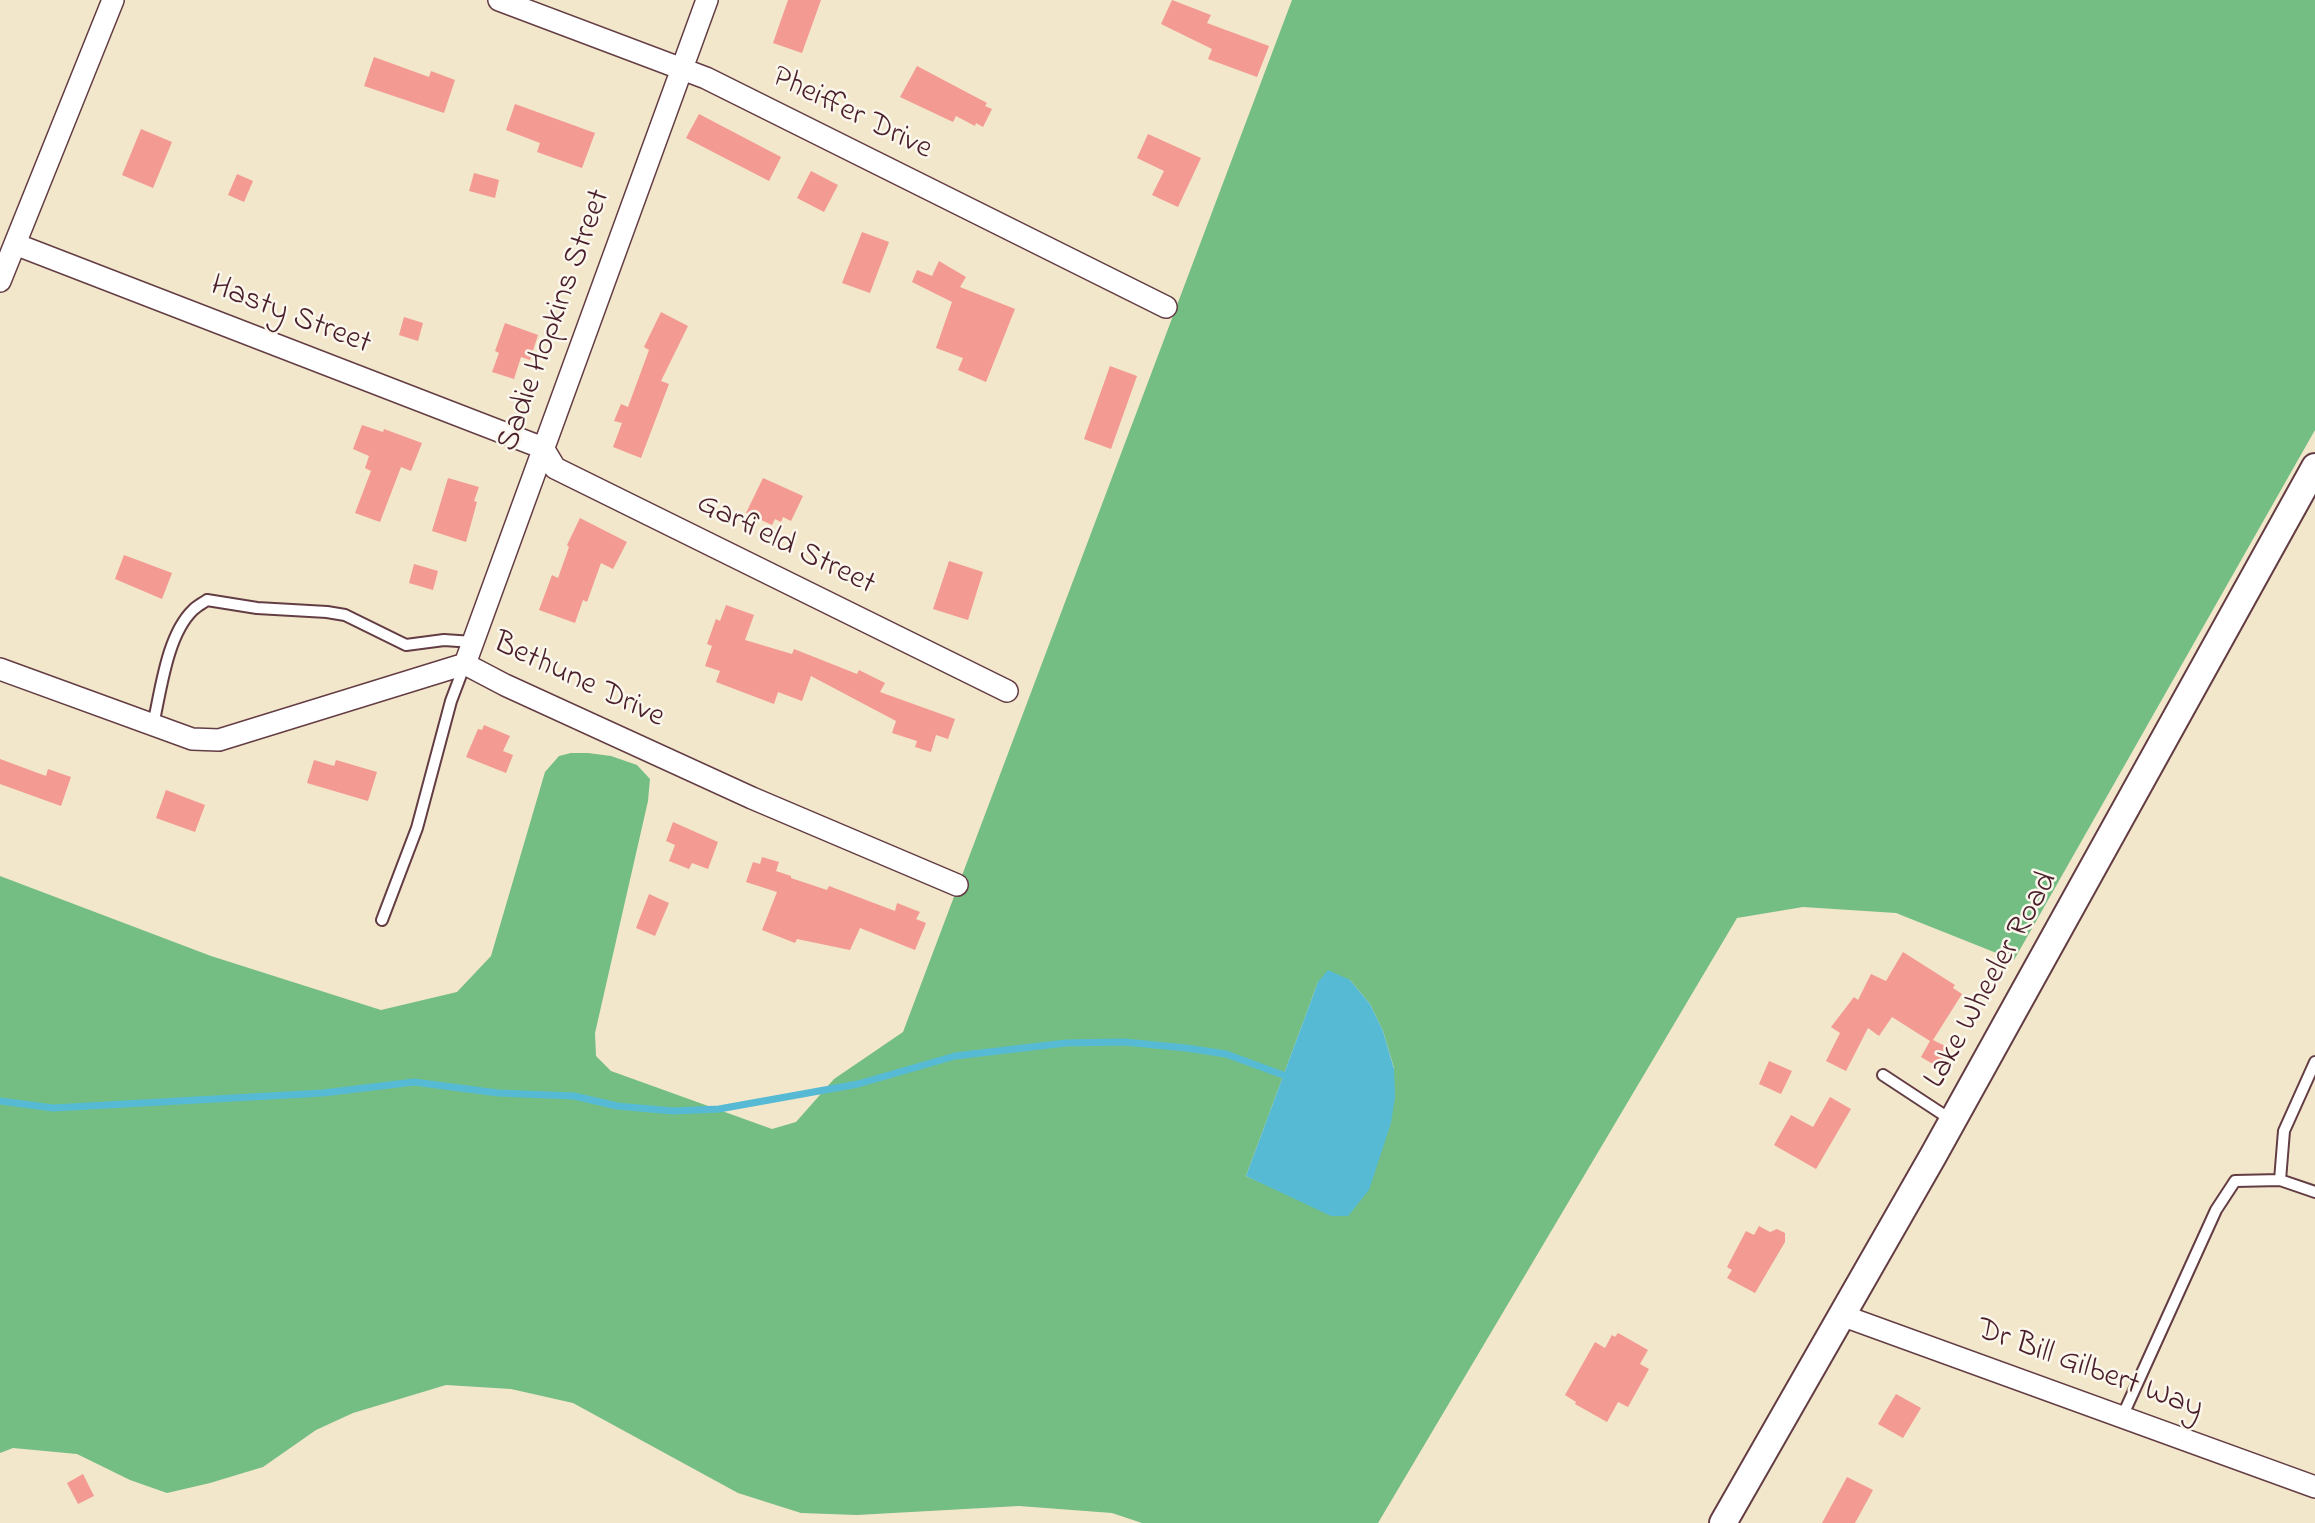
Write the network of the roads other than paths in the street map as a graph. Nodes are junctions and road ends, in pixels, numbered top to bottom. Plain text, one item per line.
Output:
1 (113, 0) edge
2 (499, 0) edge
3 (707, 0) edge
4 (683, 69) junction
5 (15, 244) junction
6 (0, 281) edge
7 (1166, 307) dead end
8 (543, 448) junction
9 (2315, 467) edge
10 (473, 642) junction
11 (466, 664) junction
12 (0, 669) edge
13 (1007, 691) dead end
14 (153, 725) junction
15 (957, 885) dead end
16 (382, 920) dead end
17 (2315, 1062) edge
18 (1883, 1075) dead end
19 (1953, 1121) junction
20 (2280, 1180) junction
21 (2315, 1192) edge
22 (1841, 1315) junction
23 (2122, 1417) junction
24 (2315, 1487) edge
25 (1723, 1523) edge

1 - 5 street
2 - 4 street, Pheiffer Drive
3 - 4 street, Sadie Hopkins Street
4 - 7 street, Pheiffer Drive
4 - 8 street, Sadie Hopkins Street
5 - 6 street
5 - 8 street, Hasty Street
8 - 10 street, Sadie Hopkins Street
8 - 13 street, Garfield Street
9 - 19 street, Lake Wheeler Road
10 - 11 street, Sadie Hopkins Street
10 - 14 lane
11 - 14 street, Bethune Drive
11 - 15 street, Bethune Drive
11 - 16 lane
12 - 14 street, Bethune Drive
17 - 20 lane
18 - 19 lane
19 - 22 street, Lake Wheeler Road
20 - 21 lane
20 - 23 lane
22 - 23 street, Dr Bill Gilbert Way
22 - 25 street, Lake Wheeler Road
23 - 24 street, Dr Bill Gilbert Way

